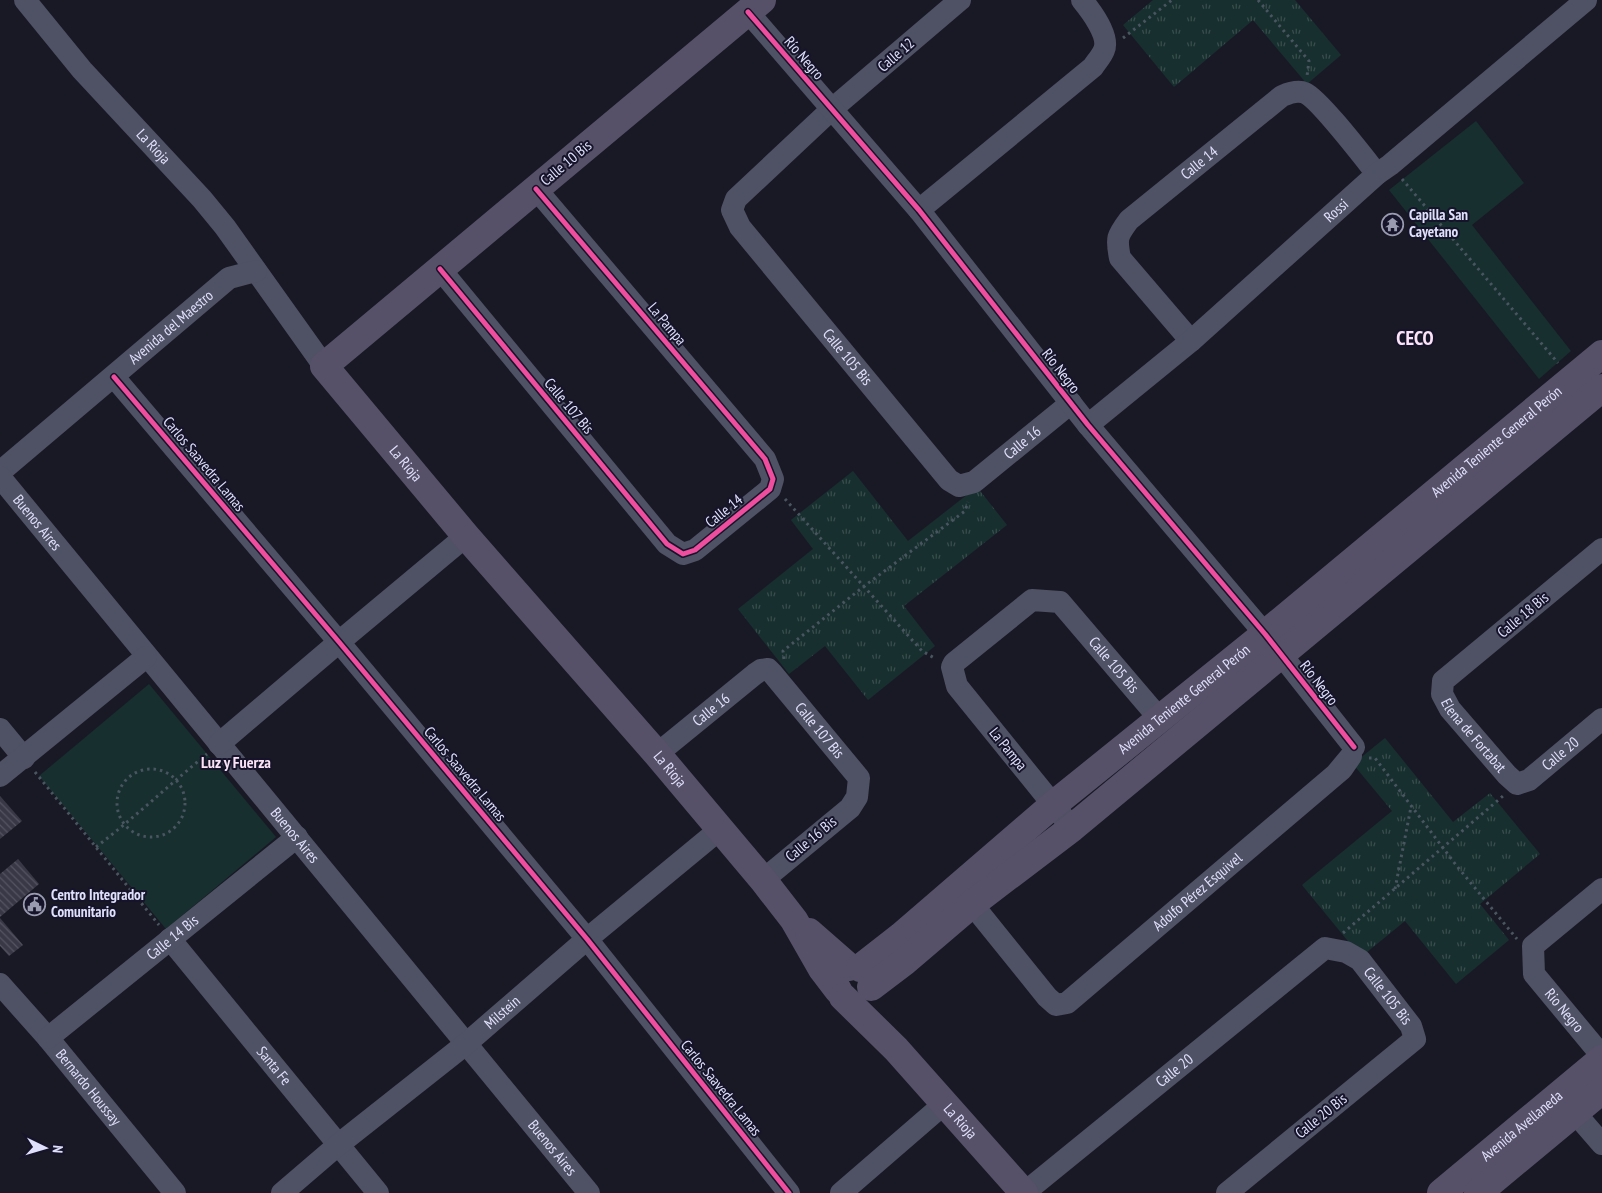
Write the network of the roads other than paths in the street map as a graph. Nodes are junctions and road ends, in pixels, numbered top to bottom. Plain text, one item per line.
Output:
1 (25, 0) edge
2 (960, 0) edge
3 (1082, 0) edge
4 (1586, 0) edge
5 (755, 6) edge
6 (832, 109) junction
7 (1384, 170) junction
8 (536, 189) junction
9 (732, 210) joint
10 (919, 210) junction
11 (440, 269) junction
12 (256, 271) junction
13 (1191, 341) junction
14 (1602, 354) edge
15 (324, 366) junction
16 (114, 377) junction
17 (1592, 394) edge
18 (1071, 403) junction
19 (1088, 425) junction
20 (0, 472) edge
21 (0, 477) edge
22 (974, 482) joint
23 (772, 484) joint
24 (466, 536) junction
25 (1602, 548) edge
26 (682, 554) joint
27 (339, 642) junction
28 (1273, 644) junction
29 (146, 657) junction
30 (952, 667) joint
31 (770, 672) joint
32 (1443, 681) joint
33 (1159, 718) junction
34 (1602, 719) edge
35 (0, 729) edge
36 (219, 744) junction
37 (1352, 752) joint
38 (657, 754) junction
39 (24, 758) junction
40 (0, 776) edge
41 (1517, 784) joint
42 (858, 797) joint
43 (1053, 805) junction
44 (1072, 828) junction
45 (720, 830) junction
46 (297, 837) junction
47 (763, 880) junction
48 (1602, 889) edge
49 (972, 904) junction
50 (170, 939) junction
51 (587, 939) junction
52 (1326, 948) joint
53 (855, 983) junction
54 (0, 984) edge
55 (48, 1038) junction
56 (1415, 1039) joint
57 (467, 1043) junction
58 (1602, 1057) edge
59 (1602, 1090) edge
60 (944, 1104) junction
61 (1576, 1114) junction
62 (1602, 1144) edge
63 (338, 1145) junction
64 (175, 1193) edge
65 (282, 1193) edge
66 (378, 1193) edge
67 (589, 1193) edge
68 (789, 1193) edge
69 (841, 1193) edge
70 (1024, 1193) edge
71 (1227, 1193) edge
72 (1441, 1193) edge
73 (1478, 1193) edge

1 - 12 street, La Rioja
2 - 6 street, Calle 12
3 - 10 street
4 - 7 street, Rossi
5 - 6 street, Río Negro
5 - 8 main road, Calle 10 Bis
6 - 9 street, Calle 12
6 - 10 street, Río Negro
7 - 13 street, Rossi
7 - 13 street, Calle 14
8 - 11 main road, Calle 10 Bis
8 - 23 street, La Pampa
9 - 22 street, Calle 105 Bis
10 - 18 street, Río Negro
11 - 15 main road, Calle 10 Bis
11 - 26 street, Calle 107 Bis
12 - 15 street, La Rioja
12 - 16 street, Avenida del Maestro
13 - 19 street, Rossi
14 - 17 main road, Avenida Teniente General Perón
15 - 24 main road, La Rioja
16 - 20 street, Avenida del Maestro
16 - 27 street, Carlos Saavedra Lamas
17 - 28 main road, Avenida Teniente General Perón
18 - 19 street, Río Negro
18 - 22 street, Calle 16
19 - 28 street, Río Negro
21 - 29 street, Buenos Aires
23 - 26 street, Calle 14
24 - 27 street
24 - 38 main road, La Rioja
25 - 32 street, Calle 18 Bis
27 - 36 street
27 - 51 street, Carlos Saavedra Lamas
28 - 33 main road, Avenida Teniente General Perón
28 - 37 street, Río Negro
28 - 44 main road, Avenida Teniente General Perón
29 - 36 street, Buenos Aires
29 - 39 street
30 - 33 street, Calle 105 Bis
30 - 43 street, La Pampa
31 - 38 street, Calle 16
31 - 42 street, Calle 107 Bis
32 - 41 street, Elena de Fortabat
33 - 43 main road, Avenida Teniente General Perón
34 - 41 street, Calle 20
35 - 39 street
36 - 46 street, Buenos Aires
37 - 49 street, Adolfo Pérez Esquivel
38 - 45 main road, La Rioja
39 - 40 street
42 - 47 street, Calle 16 Bis
43 - 44 street, La Pampa
43 - 53 main road, Avenida Teniente General Perón
44 - 49 main road, Avenida Teniente General Perón
45 - 47 main road, La Rioja
45 - 51 street, Milstein
46 - 50 street, Calle 14 Bis
46 - 57 street, Buenos Aires
47 - 53 main road, La Rioja
48 - 58 street, Rio Negro
49 - 53 main road, Avenida Teniente General Perón
50 - 55 street, Calle 14 Bis
50 - 63 street, Santa Fe
51 - 57 street, Milstein
51 - 68 street, Carlos Saavedra Lamas
52 - 56 street, Calle 105 Bis
52 - 70 street, Calle 20
53 - 60 main road, La Rioja
54 - 55 street, Bernardo Houssay
55 - 64 street, Bernardo Houssay
56 - 71 street, Calle 20 Bis
57 - 63 street, Milstein
57 - 67 street, Buenos Aires
58 - 72 main road, Avenida Avellaneda
59 - 61 main road, Avenida Avellaneda
60 - 69 street
60 - 70 main road, La Rioja
61 - 62 street
61 - 73 main road, Avenida Avellaneda
63 - 65 street, Milstein
63 - 66 street, Santa Fe

